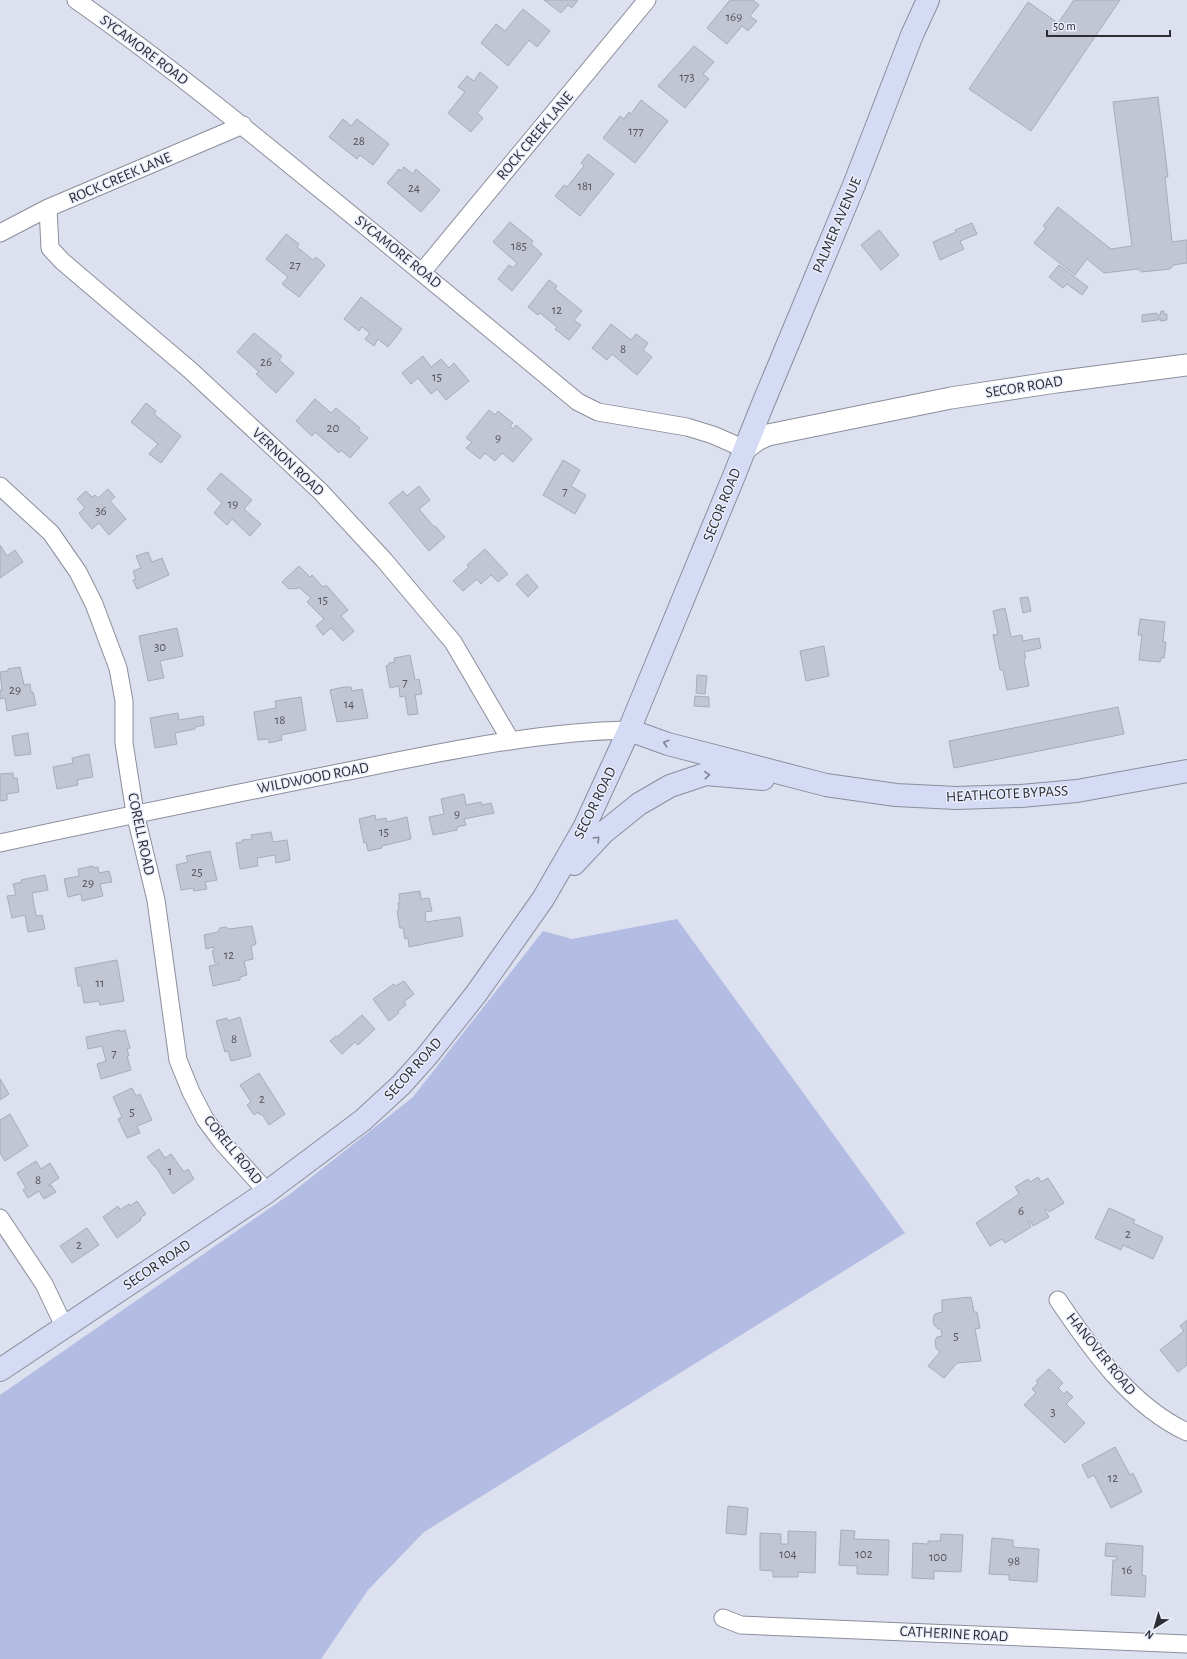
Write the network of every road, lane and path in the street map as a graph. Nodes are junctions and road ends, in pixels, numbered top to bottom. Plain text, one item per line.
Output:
1 (76, 0) edge
2 (647, 0) edge
3 (928, 0) edge
4 (242, 126) junction
5 (48, 208) junction
6 (0, 233) edge
7 (422, 272) junction
8 (1187, 365) edge
9 (745, 449) junction
10 (0, 486) edge
11 (630, 730) junction
12 (511, 741) junction
13 (1187, 771) edge
14 (826, 785) junction
15 (135, 813) junction
16 (0, 843) edge
17 (543, 899) junction
18 (267, 1192) junction
19 (0, 1218) edge
20 (1058, 1300) dead end
21 (64, 1326) junction
22 (0, 1370) edge
23 (1187, 1432) edge
24 (723, 1618) dead end
25 (1187, 1644) edge

1 - 4 street, SYCAMORE ROAD
2 - 7 street, ROCK CREEK LANE
3 - 9 main road, PALMER AVENUE
4 - 5 street, ROCK CREEK LANE
4 - 7 street, SYCAMORE ROAD
5 - 6 street, ROCK CREEK LANE
5 - 12 street, VERNON ROAD
7 - 9 street, SYCAMORE ROAD
8 - 9 street, SECOR ROAD
9 - 11 main road, SECOR ROAD
10 - 15 street, CORELL ROAD
11 - 12 street, WILDWOOD ROAD
14 -> 11 main road
11 - 17 main road, SECOR ROAD
12 - 15 street, WILDWOOD ROAD
13 - 14 main road, HEATHCOTE BYPASS
17 -> 14 main road
15 - 16 street, WILDWOOD ROAD
15 - 18 street, CORELL ROAD
17 - 18 main road, SECOR ROAD
18 - 21 main road, SECOR ROAD
19 - 21 street
20 - 23 street, HANOVER ROAD
21 - 22 main road, SECOR ROAD
24 - 25 street, CATHERINE ROAD

